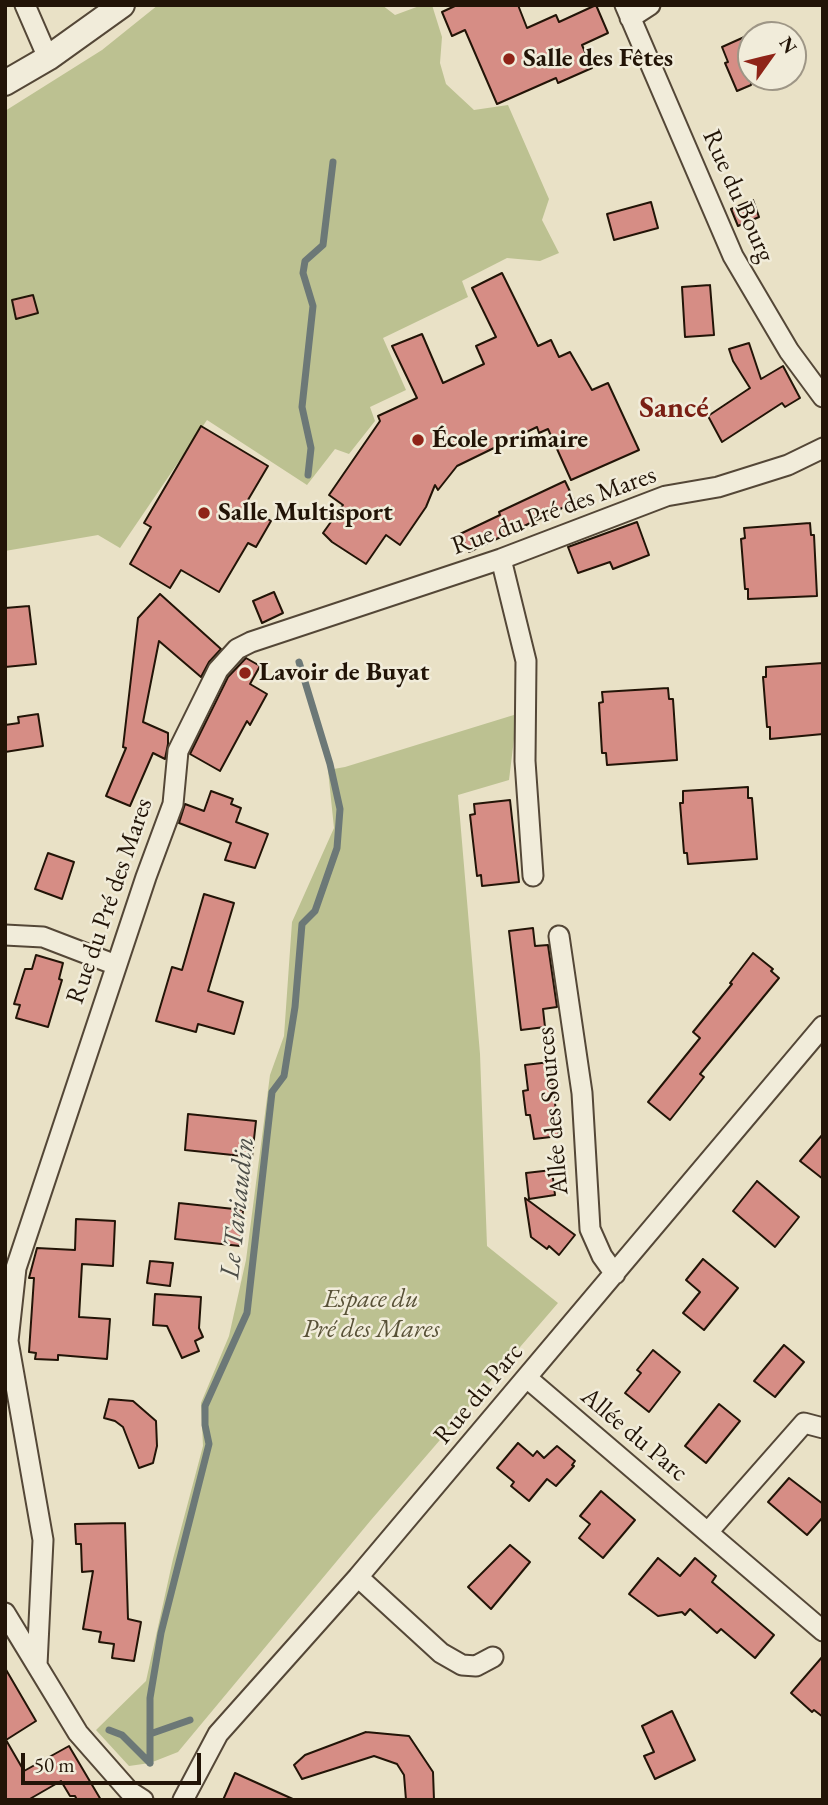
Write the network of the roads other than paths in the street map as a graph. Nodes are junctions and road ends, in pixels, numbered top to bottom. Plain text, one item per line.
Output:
1 (25, 5) edge
2 (122, 5) edge
3 (650, 5) edge
4 (627, 11) edge
5 (48, 58) junction
6 (5, 83) edge
7 (823, 397) edge
8 (823, 449) edge
9 (501, 559) junction
10 (533, 876) dead end
11 (5, 935) edge
12 (559, 936) dead end
13 (116, 965) junction
14 (823, 1026) edge
15 (615, 1274) junction
16 (527, 1378) junction
17 (823, 1429) edge
18 (708, 1532) junction
19 (358, 1577) junction
20 (5, 1613) edge
21 (823, 1631) edge
22 (494, 1657) dead end
23 (37, 1665) junction
24 (143, 1800) edge
25 (183, 1800) edge

1 - 5 street
2 - 5 street
3 - 4 street
4 - 7 street, Rue du Bourg
5 - 6 street
8 - 9 street, Rue du Pré des Mares
9 - 10 street
9 - 13 street, Rue du Pré des Mares
11 - 13 street
12 - 15 street, Allée des Sources
13 - 23 street, Rue du Pré des Mares
14 - 15 street, Rue du Parc
15 - 16 street, Rue du Parc
16 - 18 street, Allée du Parc
16 - 19 street, Rue du Parc
17 - 18 street
18 - 21 street, Allée du Parc
19 - 22 street
19 - 25 street, Rue du Parc
20 - 23 street
23 - 24 street

